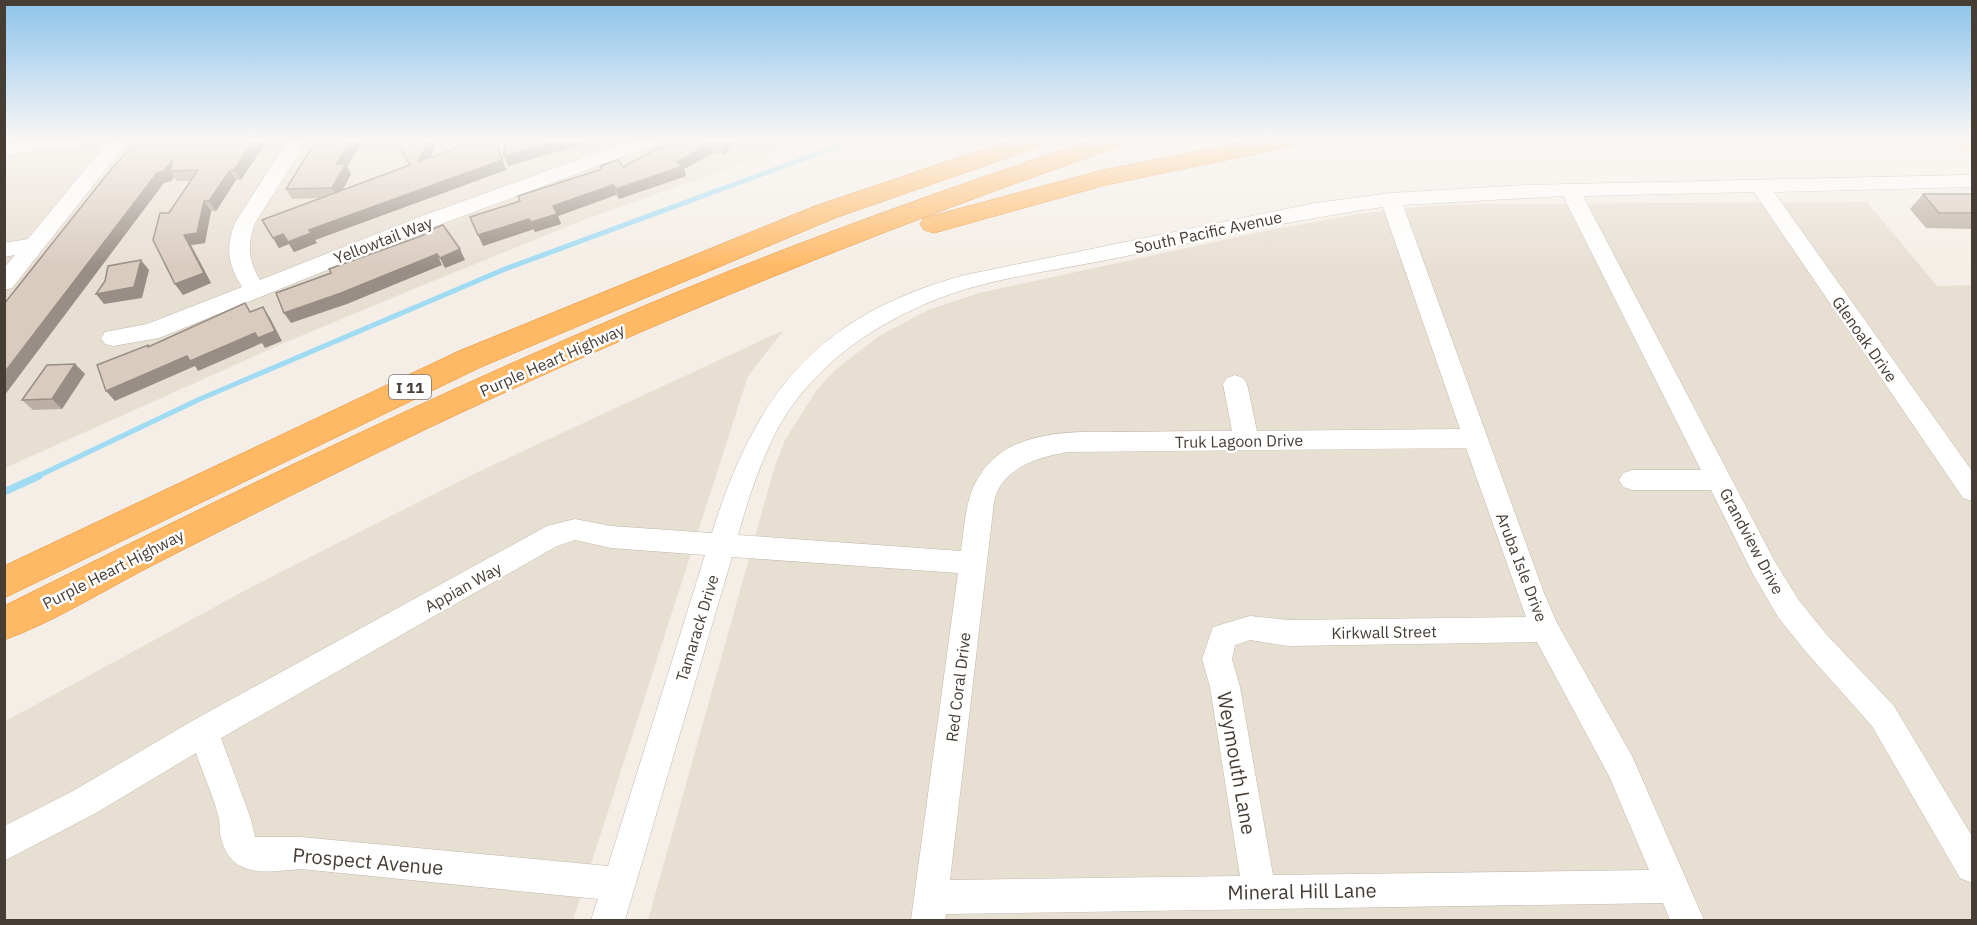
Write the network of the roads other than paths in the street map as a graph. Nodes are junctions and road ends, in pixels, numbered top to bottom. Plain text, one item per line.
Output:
1 (85, 182) edge
2 (271, 182) edge
3 (535, 182) edge
4 (875, 182) edge
5 (912, 182) edge
6 (993, 182) edge
7 (1088, 182) edge
8 (1923, 182) edge
9 (1760, 186) junction
10 (1570, 191) junction
11 (1391, 199) junction
12 (825, 212) junction
13 (35, 245) junction
14 (4, 250) edge
15 (4, 283) edge
16 (255, 290) junction
17 (113, 338) dead end
18 (825, 355) joint
19 (509, 378) junction
20 (1235, 384) dead end
21 (1475, 438) junction
22 (1247, 441) junction
23 (1007, 462) joint
24 (1632, 480) dead end
25 (1720, 480) junction
26 (1972, 491) edge
27 (723, 544) junction
28 (973, 563) junction
29 (4, 583) edge
30 (4, 624) edge
31 (1545, 629) junction
32 (1223, 636) joint
33 (203, 731) junction
34 (4, 845) edge
35 (1972, 866) edge
36 (619, 884) junction
37 (1673, 886) junction
38 (1259, 892) junction
39 (930, 909) edge
40 (608, 921) edge
41 (1687, 921) edge

1 - 13 street
2 - 16 street
3 - 16 street, Yellowtail Way
4 - 12 highway
5 - 12 highway, Purple Heart Highway / I 11
6 - 19 highway, Purple Heart Highway / I 11
7 - 19 highway
8 - 9 street, South Pacific Avenue
9 - 10 street, South Pacific Avenue
9 - 26 street, Glenoak Drive
10 - 11 street, South Pacific Avenue
10 - 25 street, Grandview Drive
11 - 18 street, South Pacific Avenue
11 - 21 street, Aruba Isle Drive
12 - 29 highway, Purple Heart Highway / I 11
13 - 14 street
13 - 15 street
16 - 17 street, Yellowtail Way
18 - 27 street, Tamarack Drive
19 - 30 highway, Purple Heart Highway / I 11
20 - 22 street
21 - 22 street, Truk Lagoon Drive
21 - 31 street, Aruba Isle Drive
22 - 23 street, Truk Lagoon Drive
23 - 28 street, Red Coral Drive
24 - 25 street
25 - 35 street, Grandview Drive
27 - 28 street, Appian Way
27 - 33 street, Appian Way
27 - 36 street, Tamarack Drive
28 - 39 street, Red Coral Drive
31 - 32 street, Kirkwall Street
31 - 37 street, Aruba Isle Drive
32 - 38 street, Weymouth Lane
33 - 34 street, Appian Way
33 - 36 street, Prospect Avenue
36 - 40 street, Tamarack Drive
37 - 38 street, Mineral Hill Lane
37 - 41 street, Aruba Isle Drive
38 - 39 street, Mineral Hill Lane

